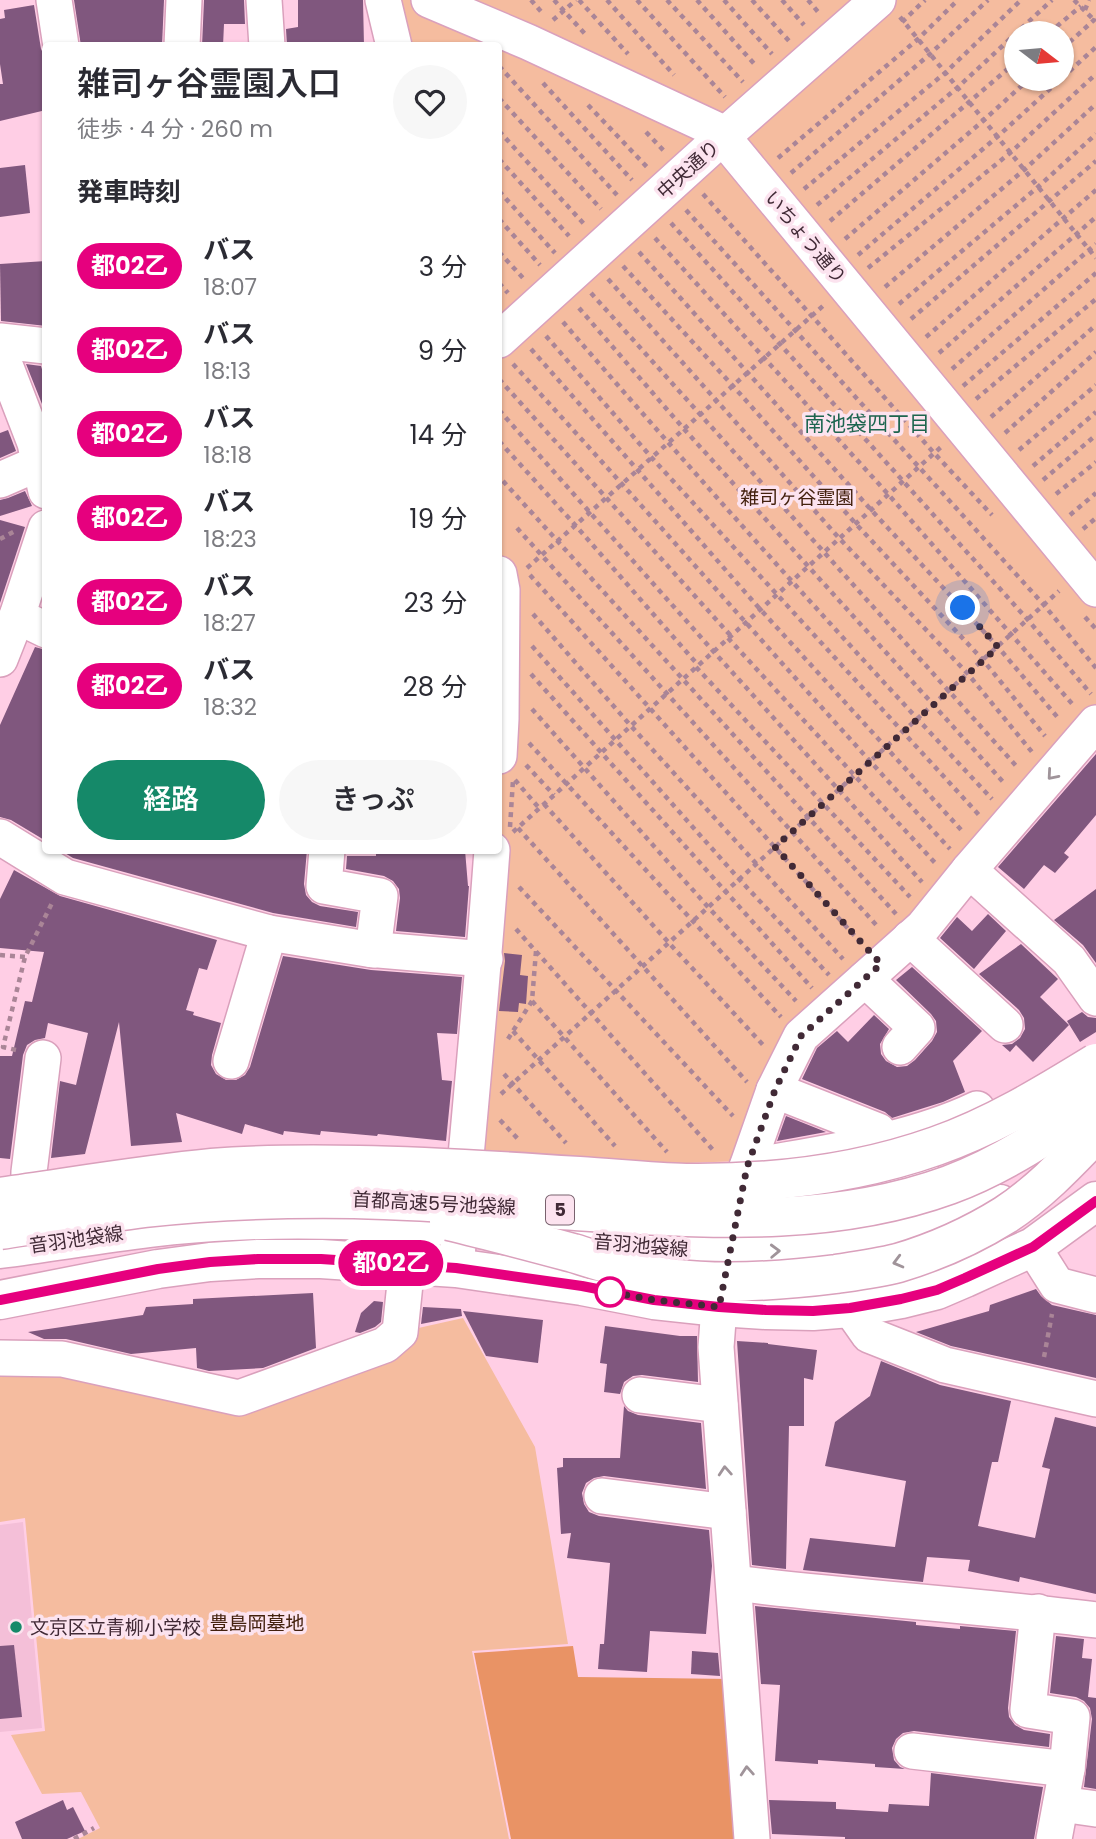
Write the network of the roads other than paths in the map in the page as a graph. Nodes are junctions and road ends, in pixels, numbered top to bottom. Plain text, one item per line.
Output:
1 (54, 0) edge
2 (184, 0) edge
3 (264, 0) edge
4 (383, 0) edge
5 (429, 0) edge
6 (892, 10) edge
7 (60, 42) edge
8 (182, 42) edge
9 (267, 42) edge
10 (393, 42) edge
11 (768, 98) junction
12 (584, 265) edge
13 (0, 341) edge
14 (42, 346) edge
15 (0, 352) edge
16 (41, 460) edge
17 (0, 480) edge
18 (42, 553) edge
19 (1088, 580) edge
20 (502, 590) edge
21 (31, 623) edge
22 (0, 659) edge
23 (1078, 718) edge
24 (512, 739) edge
25 (0, 837) edge
26 (42, 852) edge
27 (47, 854) edge
28 (327, 854) edge
29 (499, 854) edge
30 (957, 857) junction
31 (74, 864) edge
32 (269, 933) junction
33 (881, 949) junction
34 (373, 950) junction
35 (485, 959) junction
36 (1096, 998) edge
37 (1005, 1025) dead end
38 (900, 1047) dead end
39 (1096, 1050) edge
40 (43, 1058) dead end
41 (231, 1061) dead end
42 (1096, 1063) edge
43 (761, 1087) junction
44 (1096, 1101) edge
45 (1096, 1125) edge
46 (1096, 1133) edge
47 (883, 1140) junction
48 (1096, 1152) edge
49 (737, 1174) junction
50 (463, 1185) junction
51 (356, 1199) junction
52 (1096, 1201) edge
53 (9, 1204) edge
54 (460, 1227) junction
55 (0, 1230) edge
56 (1033, 1247) junction
57 (0, 1249) edge
58 (729, 1252) junction
59 (407, 1264) junction
60 (456, 1268) junction
61 (1096, 1295) edge
62 (0, 1300) edge
63 (719, 1307) junction
64 (850, 1308) junction
65 (0, 1358) edge
66 (640, 1395) dead end
67 (1096, 1399) edge
68 (720, 1405) junction
69 (601, 1496) dead end
70 (728, 1512) junction
71 (734, 1583) junction
72 (1038, 1612) junction
73 (1096, 1620) edge
74 (912, 1751) dead end
75 (1067, 1769) junction
76 (1061, 1804) junction
77 (1096, 1809) edge
78 (752, 1839) edge
79 (1054, 1839) edge

1 - 7 street
2 - 8 street
3 - 9 street
4 - 10 street
5 - 11 street, いちょう通り
6 - 11 street, 中央通り
11 - 12 street, 中央通り
11 - 19 street, いちょう通り
13 - 14 street
15 - 16 street
16 - 17 street
18 - 21 street
20 - 24 street
21 - 22 street
23 -> 30 street
25 - 26 street
27 - 31 street
28 - 34 street
29 - 35 street
30 - 33 street
30 - 36 street
31 - 32 street
32 - 34 street
32 - 41 street
33 - 37 street
33 - 38 street
33 - 43 street
34 - 35 street
35 - 50 street
39 - 47 street
40 - 53 street
42 - 53 main road, 首都高速5号池袋線 / 5, bridge
43 - 47 street
43 - 49 street
44 - 51 main road, 首都高速5号池袋線 / 5, bridge
45 - 49 main road, 音羽池袋線
46 -> 51 main road, bridge
47 - 49 street
58 -> 48 main road, 音羽池袋線
49 - 50 main road, 音羽池袋線
49 - 58 street
50 - 53 main road, 音羽池袋線
50 - 54 street
51 - 55 main road, 首都高速5号池袋線 / 5, bridge
52 - 56 main road
54 - 57 main road, 音羽池袋線
54 - 58 main road, 音羽池袋線
54 - 60 street
56 - 61 street
56 - 64 main road
58 - 63 street
59 - 60 main road
59 - 62 main road
59 - 65 street
60 - 63 main road
63 - 64 main road
63 - 68 street
64 - 67 street
66 - 68 street
70 -> 68 street
69 - 70 street
70 - 71 street
71 - 72 street
78 -> 71 street
72 - 73 street
72 - 75 street
74 - 75 street
75 - 76 street
76 - 77 street
76 - 79 street

